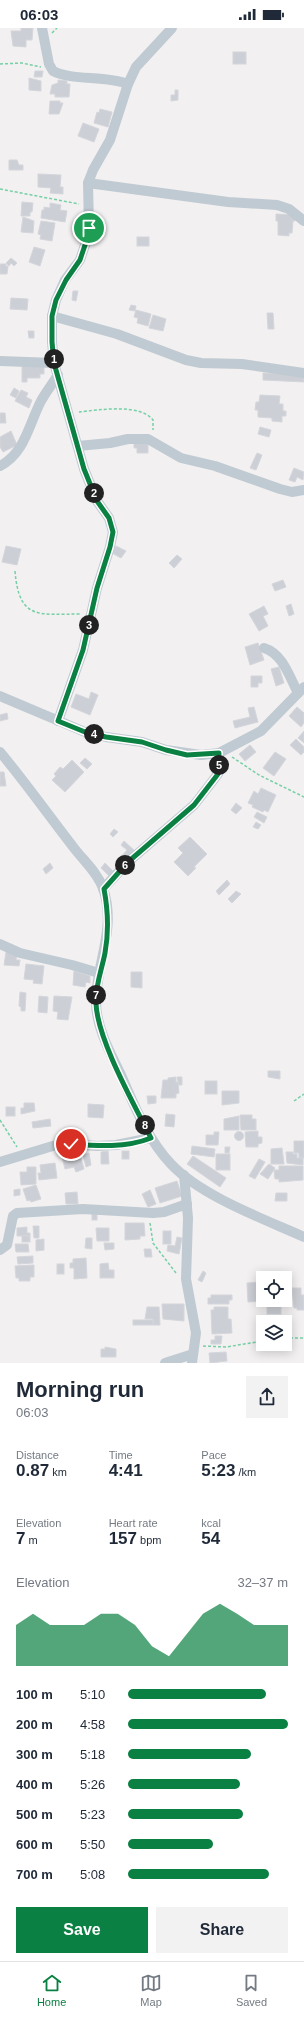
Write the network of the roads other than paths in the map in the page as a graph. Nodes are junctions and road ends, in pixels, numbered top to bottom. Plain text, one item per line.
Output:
1 (42, 28) edge
2 (172, 28) edge
3 (128, 84) junction
4 (88, 184) junction
5 (304, 221) edge
6 (52, 316) junction
7 (0, 361) edge
8 (54, 363) junction
9 (304, 373) edge
10 (58, 375) junction
11 (78, 446) junction
12 (0, 466) edge
13 (304, 490) edge
14 (264, 648) dead end
15 (301, 690) edge
16 (0, 696) edge
17 (58, 721) junction
18 (0, 752) edge
19 (222, 752) junction
20 (104, 889) junction
21 (0, 944) edge
22 (99, 974) junction
23 (151, 1138) junction
24 (0, 1162) edge
25 (184, 1175) junction
26 (187, 1204) junction
27 (304, 1237) edge
28 (0, 1250) edge
29 (193, 1354) edge
30 (166, 1363) edge

1 - 3 street
2 - 3 street
3 - 4 street
4 - 5 street
4 - 6 street
6 - 8 street
6 - 9 street
7 - 8 street
8 - 10 street
10 - 11 street
10 - 12 street
11 - 13 street
11 - 17 street
14 - 15 street
15 - 19 street
16 - 17 street
17 - 19 street
18 - 20 street
19 - 20 street
20 - 22 street
21 - 22 street
22 - 23 street
23 - 24 street
23 - 25 street
25 - 26 street
25 - 27 street
26 - 28 street
26 - 29 street
29 - 30 street

